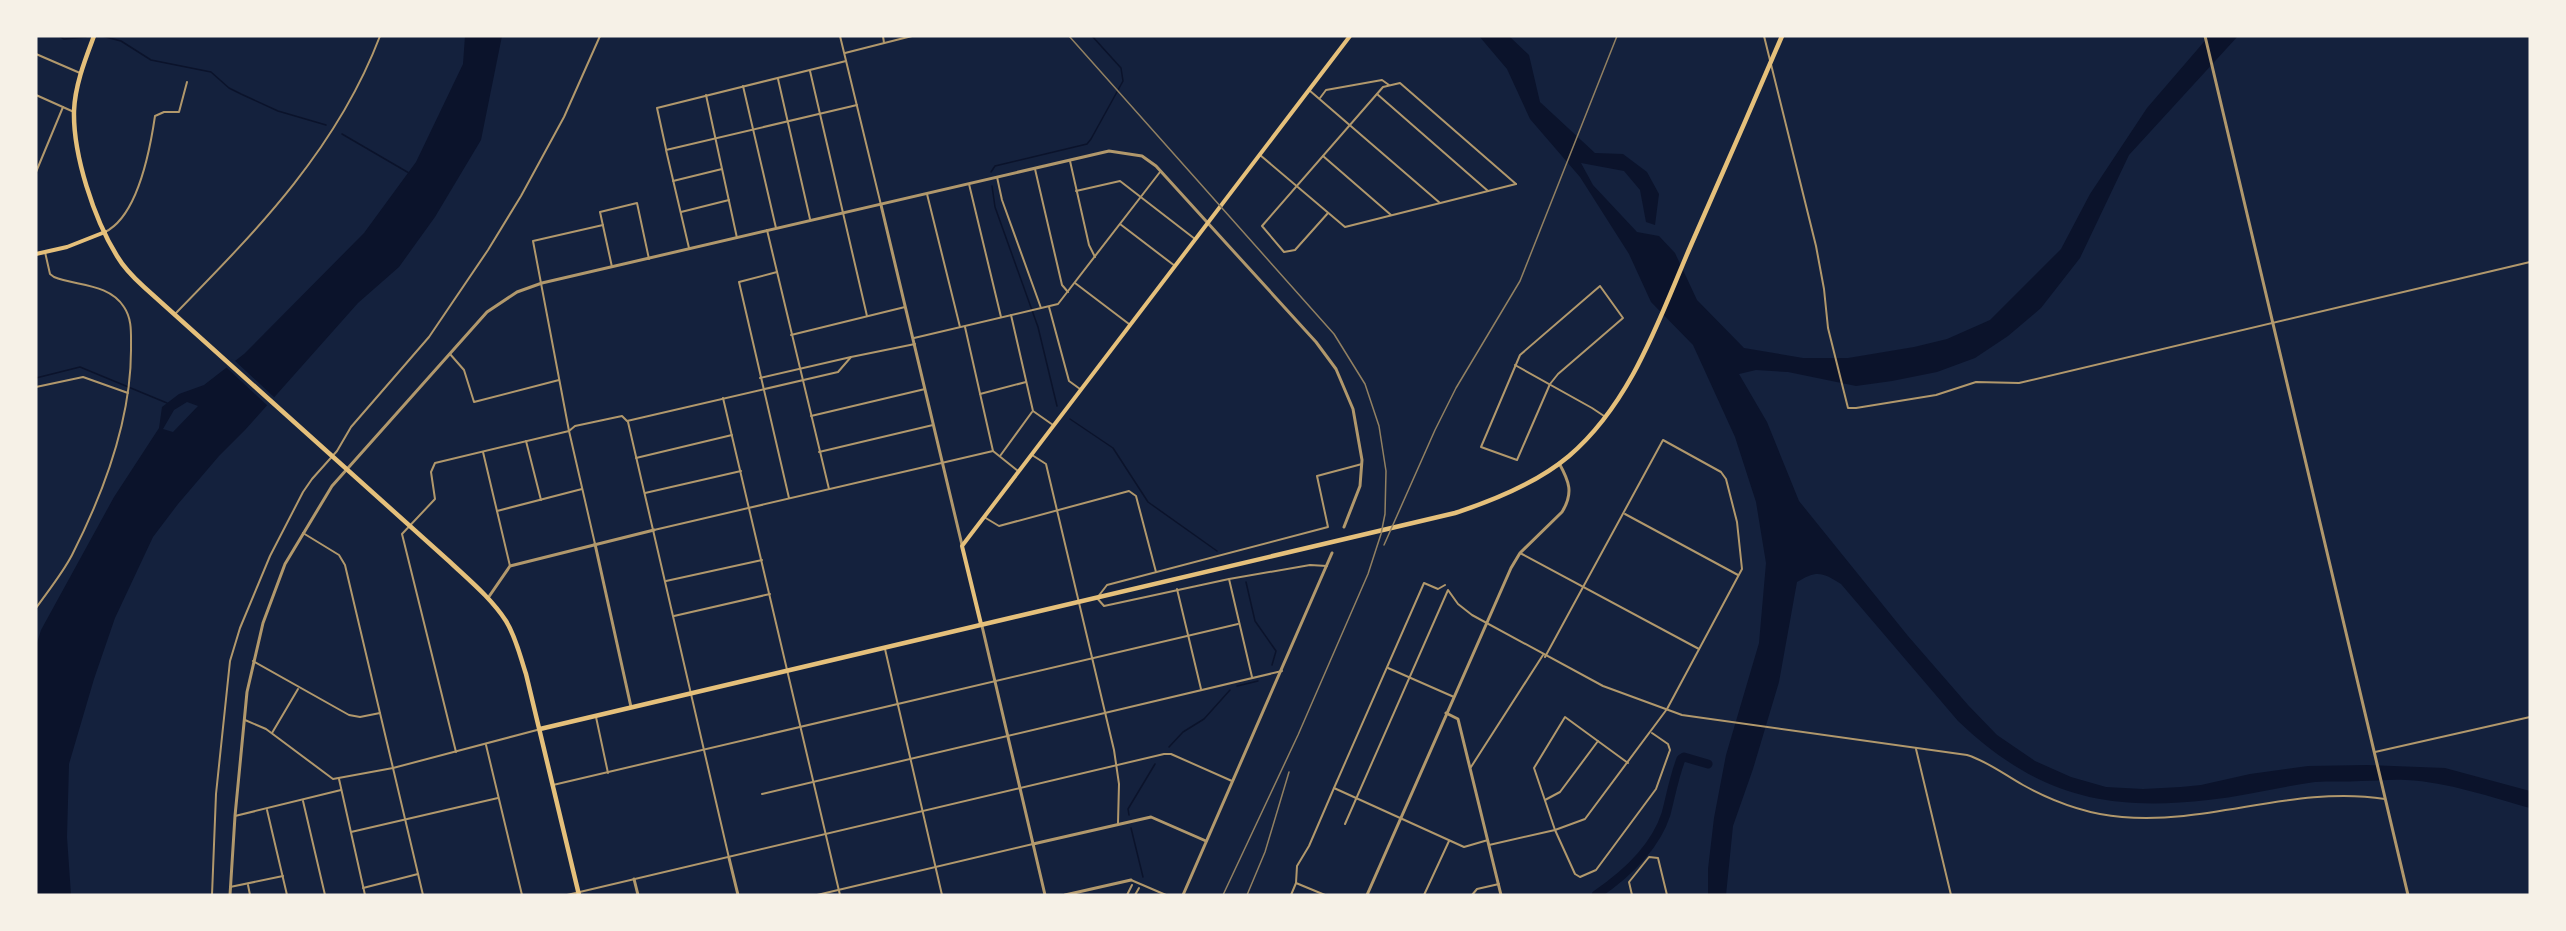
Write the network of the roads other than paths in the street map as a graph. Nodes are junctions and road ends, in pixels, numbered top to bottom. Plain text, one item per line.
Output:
1 (94, 36) edge
2 (380, 36) edge
3 (600, 36) edge
4 (840, 36) edge
5 (883, 36) edge
6 (912, 36) edge
7 (1350, 36) edge
8 (1764, 36) edge
9 (1782, 36) edge
10 (2205, 36) edge
11 (884, 43) junction
12 (844, 53) junction
13 (36, 54) edge
14 (846, 62) junction
15 (1771, 62) junction
16 (810, 71) junction
17 (81, 73) junction
18 (778, 79) junction
19 (187, 82) dead end
20 (1389, 85) junction
21 (743, 86) junction
22 (1309, 90) junction
23 (1377, 94) junction
24 (36, 95) edge
25 (706, 95) junction
26 (1319, 99) junction
27 (857, 105) junction
28 (63, 107) junction
29 (74, 111) junction
30 (818, 114) junction
31 (787, 120) junction
32 (1350, 125) junction
33 (753, 129) junction
34 (716, 139) junction
35 (666, 150) junction
36 (1260, 154) junction
37 (1323, 156) junction
38 (1070, 161) junction
39 (722, 169) junction
40 (1035, 169) junction
41 (1161, 171) junction
42 (36, 172) edge
43 (997, 177) junction
44 (673, 181) junction
45 (969, 184) junction
46 (1296, 186) junction
47 (1076, 191) junction
48 (1488, 191) junction
49 (927, 194) junction
50 (1140, 196) junction
51 (729, 200) junction
52 (1440, 203) junction
53 (881, 205) junction
54 (681, 213) junction
55 (1328, 213) junction
56 (842, 214) junction
57 (1391, 214) junction
58 (810, 220) junction
59 (1208, 223) junction
60 (1120, 224) junction
61 (603, 225) junction
62 (776, 228) junction
63 (768, 230) junction
64 (105, 232) junction
65 (737, 238) junction
66 (1195, 239) junction
67 (689, 249) junction
68 (45, 252) junction
69 (36, 254) edge
70 (1095, 257) junction
71 (649, 259) junction
72 (2530, 262) edge
73 (1175, 266) junction
74 (612, 267) junction
75 (777, 272) junction
76 (1075, 283) junction
77 (542, 284) junction
78 (1068, 292) junction
79 (906, 306) junction
80 (1049, 307) junction
81 (1041, 308) junction
82 (175, 314) junction
83 (1011, 315) junction
84 (867, 316) junction
85 (1001, 317) junction
86 (1129, 324) junction
87 (2274, 324) junction
88 (965, 326) junction
89 (960, 327) junction
90 (791, 335) junction
91 (914, 338) junction
92 (915, 344) junction
93 (450, 354) junction
94 (850, 357) junction
95 (1515, 365) junction
96 (799, 369) junction
97 (760, 378) junction
98 (559, 380) junction
99 (801, 380) junction
100 (1026, 382) junction
101 (1550, 384) junction
102 (36, 387) edge
103 (762, 388) junction
104 (926, 389) junction
105 (1080, 390) junction
106 (128, 393) junction
107 (980, 394) junction
108 (723, 398) junction
109 (1033, 411) junction
110 (811, 416) junction
111 (1606, 418) junction
112 (627, 421) junction
113 (934, 425) junction
114 (1053, 425) junction
115 (568, 431) junction
116 (732, 435) junction
117 (525, 441) junction
118 (483, 451) junction
119 (993, 451) junction
120 (819, 452) junction
121 (1032, 454) junction
122 (331, 455) junction
123 (1000, 456) junction
124 (635, 458) junction
125 (943, 463) junction
126 (1559, 463) junction
127 (1362, 464) junction
128 (347, 470) junction
129 (741, 471) junction
130 (1018, 471) junction
131 (583, 489) junction
132 (829, 489) junction
133 (645, 493) junction
134 (789, 498) junction
135 (541, 500) junction
136 (750, 508) junction
137 (1057, 510) junction
138 (497, 511) junction
139 (1624, 514) junction
140 (984, 517) junction
141 (409, 526) junction
142 (1344, 527) dead end
143 (654, 530) junction
144 (302, 532) junction
145 (595, 544) junction
146 (962, 546) junction
147 (1332, 553) dead end
148 (1520, 553) junction
149 (762, 560) junction
150 (510, 566) junction
151 (1327, 566) junction
152 (1156, 572) junction
153 (1738, 575) junction
154 (1228, 579) junction
155 (666, 580) junction
156 (1445, 585) dead end
157 (1584, 588) junction
158 (1177, 589) junction
159 (770, 594) junction
160 (488, 598) junction
161 (1096, 598) junction
162 (1078, 602) junction
163 (36, 608) edge
164 (674, 616) junction
165 (1487, 623) junction
166 (981, 624) junction
167 (1238, 624) junction
168 (1189, 635) junction
169 (884, 647) junction
170 (1699, 649) junction
171 (1544, 656) junction
172 (1091, 658) junction
173 (253, 661) junction
174 (1387, 667) junction
175 (787, 670) junction
176 (1281, 671) junction
177 (1409, 676) junction
178 (1252, 677) junction
179 (995, 681) junction
180 (299, 687) junction
181 (1201, 689) junction
182 (691, 692) junction
183 (1454, 697) junction
184 (898, 704) junction
185 (631, 707) junction
186 (1667, 710) junction
187 (1104, 712) junction
188 (380, 713) junction
189 (1446, 713) junction
190 (596, 715) junction
191 (2530, 717) edge
192 (245, 720) junction
193 (800, 727) junction
194 (540, 729) junction
195 (273, 733) junction
196 (1652, 733) junction
197 (1008, 735) junction
198 (1598, 741) junction
199 (486, 745) junction
200 (1916, 749) junction
201 (704, 750) junction
202 (456, 752) junction
203 (2375, 752) junction
204 (910, 758) junction
205 (1628, 763) junction
206 (1117, 766) junction
207 (1471, 767) junction
208 (393, 768) junction
209 (608, 773) junction
210 (339, 779) junction
211 (813, 781) junction
212 (1232, 781) junction
213 (553, 785) junction
214 (1334, 788) junction
215 (341, 790) junction
216 (1020, 790) junction
217 (762, 794) dead end
218 (498, 798) junction
219 (1357, 799) junction
220 (2386, 799) junction
221 (1545, 800) junction
222 (303, 801) junction
223 (267, 810) junction
224 (922, 812) junction
225 (235, 816) junction
226 (1401, 818) junction
227 (405, 820) junction
228 (1118, 823) junction
229 (1346, 824) dead end
230 (1555, 830) junction
231 (351, 832) junction
232 (826, 834) junction
233 (1206, 841) junction
234 (1449, 841) junction
235 (1488, 842) junction
236 (1033, 844) junction
237 (729, 858) junction
238 (935, 867) junction
239 (418, 874) junction
240 (283, 876) junction
241 (634, 879) junction
242 (1131, 880) joint
243 (1296, 883) junction
244 (1499, 884) junction
245 (248, 885) junction
246 (1132, 885) dead end
247 (230, 887) junction
248 (363, 888) junction
249 (1139, 888) dead end
250 (839, 890) junction
251 (578, 894) edge
252 (212, 895) edge
253 (230, 895) edge
254 (250, 895) edge
255 (287, 895) edge
256 (325, 895) edge
257 (365, 895) edge
258 (423, 895) edge
259 (522, 895) edge
260 (567, 895) edge
261 (638, 895) edge
262 (738, 895) edge
263 (817, 895) edge
264 (840, 895) edge
265 (942, 895) edge
266 (1045, 895) edge
267 (1065, 895) edge
268 (1127, 895) edge
269 (1135, 895) edge
270 (1166, 895) edge
271 (1183, 895) edge
272 (1291, 895) edge
273 (1325, 895) edge
274 (1367, 895) edge
275 (1424, 895) edge
276 (1472, 895) edge
277 (1501, 895) edge
278 (1632, 895) edge
279 (1667, 895) edge
280 (1951, 895) edge
281 (2408, 895) edge

1 - 17 highway
2 - 82 street
3 - 122 street
4 - 12 street
5 - 11 street
6 - 11 street
7 - 22 main road
8 - 15 street
9 - 15 highway
10 - 87 street
11 - 12 street
12 - 14 street
13 - 17 street
14 - 16 street
14 - 27 street
15 - 87 street
15 - 111 highway
16 - 18 street
16 - 30 street
17 - 29 highway
18 - 21 street
18 - 31 street
19 - 64 street
20 - 23 street
20 - 26 street
20 - 48 street
21 - 25 street
21 - 33 street
22 - 26 street
22 - 36 main road
23 - 32 street
23 - 48 street
24 - 28 street
25 - 34 street
25 - 35 street
26 - 32 street
27 - 30 street
27 - 53 street
28 - 29 street
28 - 42 street
29 - 64 highway
30 - 31 street
30 - 56 street
31 - 33 street
31 - 58 street
32 - 37 street
32 - 52 street
33 - 34 street
33 - 62 street
34 - 35 street
34 - 39 street
35 - 44 street
36 - 46 street
36 - 59 main road
37 - 46 street
37 - 57 street
38 - 40 street
38 - 41 street
38 - 47 street
39 - 44 street
39 - 51 street
40 - 43 street
40 - 78 street
41 - 50 street
41 - 59 street
43 - 45 street
43 - 81 street
44 - 54 street
45 - 49 street
45 - 85 street
46 - 55 street
46 - 55 street
47 - 50 street
47 - 70 street
48 - 52 street
49 - 53 street
49 - 89 street
50 - 60 street
50 - 66 street
51 - 54 street
51 - 65 street
52 - 57 street
53 - 56 street
53 - 79 street
54 - 67 street
55 - 57 street
56 - 58 street
56 - 84 street
58 - 62 street
59 - 66 main road
59 - 127 street
60 - 70 street
60 - 73 street
61 - 71 street
61 - 74 street
61 - 77 street
62 - 63 street
63 - 65 street
63 - 75 street
64 - 68 main road
64 - 82 highway
65 - 67 street
66 - 73 main road
67 - 71 street
68 - 69 main road
68 - 106 street
70 - 76 street
71 - 74 street
72 - 87 street
73 - 86 main road
74 - 77 street
75 - 90 street
75 - 97 street
76 - 78 street
76 - 86 street
77 - 93 street
77 - 98 street
78 - 80 street
79 - 84 street
79 - 91 street
80 - 81 street
80 - 105 street
81 - 83 street
82 - 122 highway
83 - 85 street
83 - 100 street
84 - 90 street
85 - 88 street
86 - 105 main road
87 - 203 street
88 - 89 street
88 - 107 street
89 - 91 street
90 - 96 street
91 - 92 street
92 - 94 street
92 - 104 street
93 - 98 street
93 - 128 street
94 - 96 street
94 - 99 street
95 - 101 street
95 - 101 street
95 - 101 street
96 - 97 street
96 - 99 street
97 - 103 street
98 - 115 street
99 - 103 street
99 - 110 street
100 - 107 street
100 - 109 street
101 - 111 street
102 - 106 street
103 - 108 street
103 - 134 street
104 - 110 street
104 - 113 street
105 - 114 main road
106 - 163 street
107 - 119 street
108 - 112 street
108 - 116 street
109 - 114 street
109 - 123 street
110 - 120 street
111 - 126 highway
112 - 115 street
112 - 124 street
113 - 120 street
113 - 125 street
114 - 121 main road
115 - 117 street
115 - 131 street
116 - 124 street
116 - 129 street
117 - 118 street
117 - 135 street
118 - 138 street
118 - 141 street
119 - 123 street
119 - 125 street
120 - 132 street
121 - 130 main road
121 - 137 street
122 - 128 highway
122 - 252 street
123 - 130 street
124 - 133 street
125 - 132 street
125 - 146 street
126 - 148 street
126 - 161 highway
127 - 142 street
127 - 152 street
128 - 141 highway
128 - 144 street
129 - 133 street
129 - 136 street
130 - 140 main road
131 - 135 street
131 - 145 street
132 - 134 street
133 - 143 street
134 - 136 street
135 - 138 street
136 - 143 street
136 - 149 street
137 - 140 street
137 - 152 street
137 - 162 street
138 - 150 street
139 - 153 street
139 - 153 street
139 - 157 street
140 - 146 main road
141 - 160 highway
141 - 202 street
143 - 145 street
143 - 155 street
144 - 173 street
144 - 188 street
145 - 150 street
145 - 185 street
146 - 166 main road
147 - 151 street
148 - 157 street
148 - 165 street
149 - 155 street
149 - 159 street
150 - 160 street
151 - 154 street
151 - 176 street
152 - 161 street
153 - 170 street
154 - 158 street
154 - 167 street
155 - 164 street
156 - 174 street
157 - 170 street
157 - 171 street
158 - 161 street
158 - 168 street
159 - 164 street
159 - 175 street
160 - 194 highway
161 - 162 highway
162 - 166 highway
162 - 172 street
164 - 182 street
165 - 171 street
165 - 177 street
165 - 183 street
166 - 169 highway
166 - 179 street
167 - 168 street
167 - 178 street
168 - 172 street
168 - 181 street
169 - 175 highway
169 - 184 street
170 - 186 street
171 - 186 street
171 - 207 street
172 - 179 street
172 - 187 street
173 - 180 street
173 - 192 street
174 - 177 street
174 - 214 street
175 - 182 highway
175 - 193 street
176 - 178 street
176 - 212 street
177 - 183 street
177 - 219 street
178 - 181 street
179 - 184 street
179 - 197 street
180 - 188 street
180 - 195 street
181 - 187 street
182 - 185 highway
182 - 201 street
183 - 189 street
184 - 193 street
184 - 204 street
185 - 190 highway
186 - 196 street
186 - 200 street
187 - 197 street
187 - 206 street
188 - 208 street
189 - 207 street
189 - 226 street
190 - 194 highway
190 - 209 street
191 - 203 street
192 - 195 street
192 - 225 street
193 - 201 street
193 - 211 street
194 - 199 street
194 - 213 highway
195 - 210 street
196 - 205 street
196 - 230 street
197 - 204 street
197 - 216 street
198 - 205 street
198 - 221 street
198 - 221 street
199 - 202 street
199 - 218 street
200 - 220 street
200 - 280 street
201 - 209 street
201 - 237 street
202 - 208 street
203 - 220 street
204 - 211 street
204 - 224 street
205 - 230 street
206 - 212 street
206 - 216 street
206 - 228 street
207 - 235 street
208 - 210 street
208 - 227 street
209 - 213 street
210 - 215 street
211 - 217 street
211 - 232 street
212 - 233 street
213 - 251 highway
214 - 219 street
214 - 243 street
215 - 222 street
215 - 231 street
216 - 224 street
216 - 236 street
218 - 227 street
218 - 259 street
219 - 226 street
219 - 229 street
220 - 281 street
221 - 230 street
222 - 223 street
222 - 256 street
223 - 225 street
223 - 240 street
224 - 232 street
224 - 238 street
225 - 247 street
226 - 234 street
226 - 274 street
227 - 231 street
227 - 239 street
228 - 233 street
228 - 236 street
230 - 235 street
231 - 248 street
232 - 237 street
232 - 250 street
233 - 271 street
234 - 235 street
234 - 275 street
235 - 244 street
236 - 238 street
236 - 266 street
237 - 241 street
237 - 262 street
238 - 250 street
238 - 265 street
239 - 248 street
239 - 258 street
240 - 245 street
240 - 255 street
241 - 251 street
241 - 261 street
242 - 267 street
242 - 270 street
243 - 272 street
243 - 273 street
244 - 276 street
244 - 277 street
245 - 247 street
245 - 254 street
246 - 268 street
247 - 253 street
248 - 257 street
249 - 269 street
250 - 263 street
250 - 264 street
251 - 260 street
278 - 279 street

